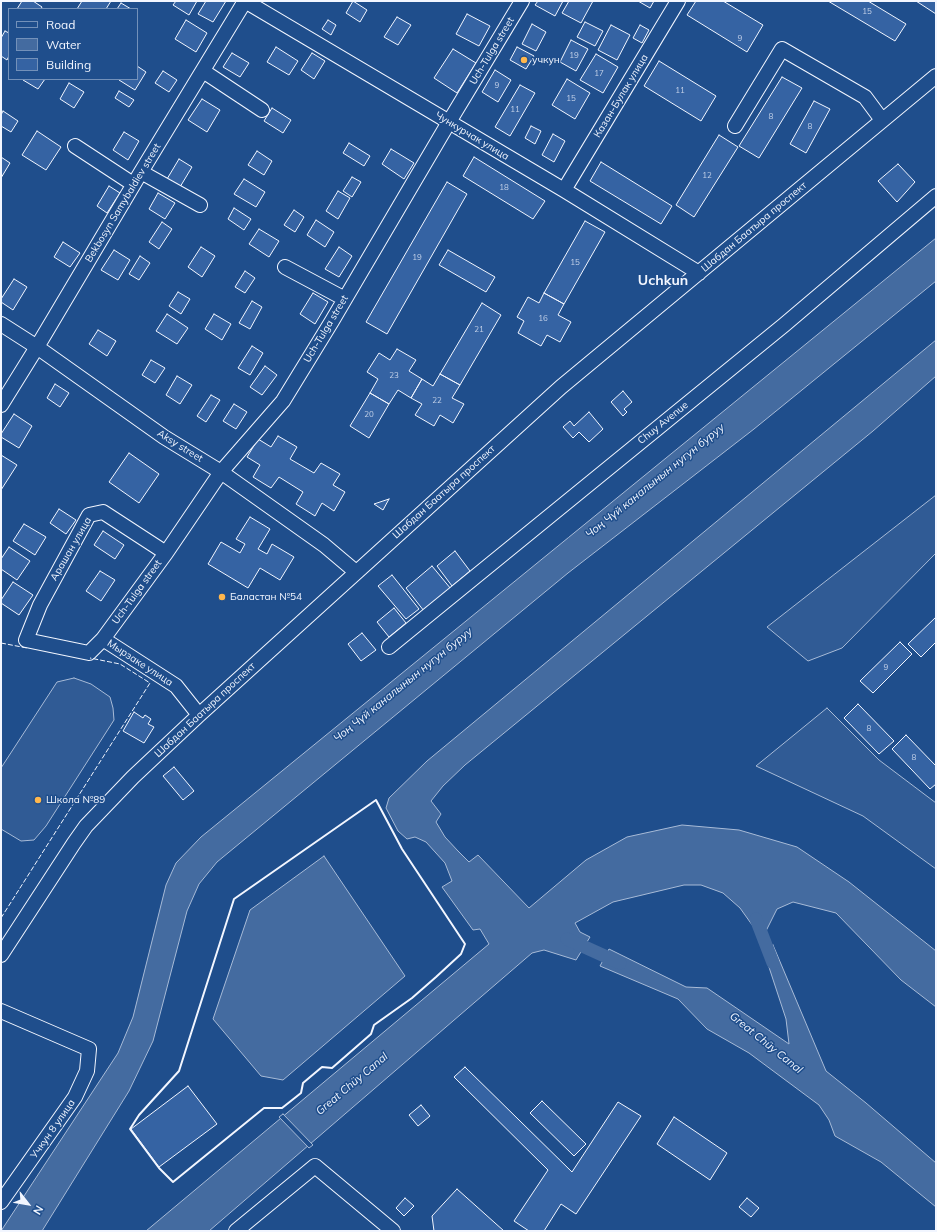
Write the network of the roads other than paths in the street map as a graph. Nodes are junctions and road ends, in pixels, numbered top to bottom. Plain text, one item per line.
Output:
1 (245, 1) edge
2 (522, 1) edge
3 (678, 1) edge
4 (203, 71) junction
5 (936, 76) edge
6 (262, 110) dead end
7 (882, 120) junction
8 (449, 122) junction
9 (735, 126) dead end
10 (75, 146) dead end
11 (141, 172) junction
12 (133, 184) junction
13 (564, 190) junction
14 (936, 196) edge
15 (200, 205) dead end
16 (285, 267) dead end
17 (699, 273) junction
18 (345, 299) junction
19 (1, 324) edge
20 (37, 347) junction
21 (1, 405) edge
22 (221, 472) junction
23 (166, 553) junction
24 (356, 572) junction
25 (103, 639) junction
26 (26, 640) joint
27 (389, 647) dead end
28 (199, 715) junction
29 (1, 955) edge
30 (1, 1011) edge
31 (1, 1202) edge
32 (386, 1229) edge
33 (236, 1231) edge

1 - 4 street, Bekbosyn Samybaldiev street
1 - 8 street, Чункурчак улица
2 - 8 street, Uch-Tulga street
3 - 13 street, Казан-Булак улица
4 - 6 street
4 - 11 street, Bekbosyn Samybaldiev street
5 - 7 street, Шабдан Баатыра проспект
7 - 9 street
7 - 17 street, Шабдан Баатыра проспект
8 - 13 street, Чункурчак улица
8 - 18 street, Uch-Tulga street
10 - 12 street
11 - 12 street, Bekbosyn Samybaldiev street
11 - 15 street
12 - 20 street, Bekbosyn Samybaldiev street
13 - 17 street, Чункурчак улица
14 - 27 street, Chuy Avenue
16 - 18 street
17 - 24 street, Шабдан Баатыра проспект
18 - 22 street, Uch-Tulga street
19 - 20 street, Aksy street
20 - 21 street, Bekbosyn Samybaldiev street
20 - 22 street, Aksy street
22 - 23 street, Uch-Tulga street
22 - 24 street, Aksy street
23 - 25 street, Uch-Tulga street
23 - 26 street, Арашан улица
24 - 28 street, Шабдан Баатыра проспект
25 - 26 street, Мырзаке улица
25 - 28 street, Мырзаке улица
28 - 29 street, Шабдан Баатыра проспект
30 - 31 street, Учкун 8 улица
32 - 33 street

